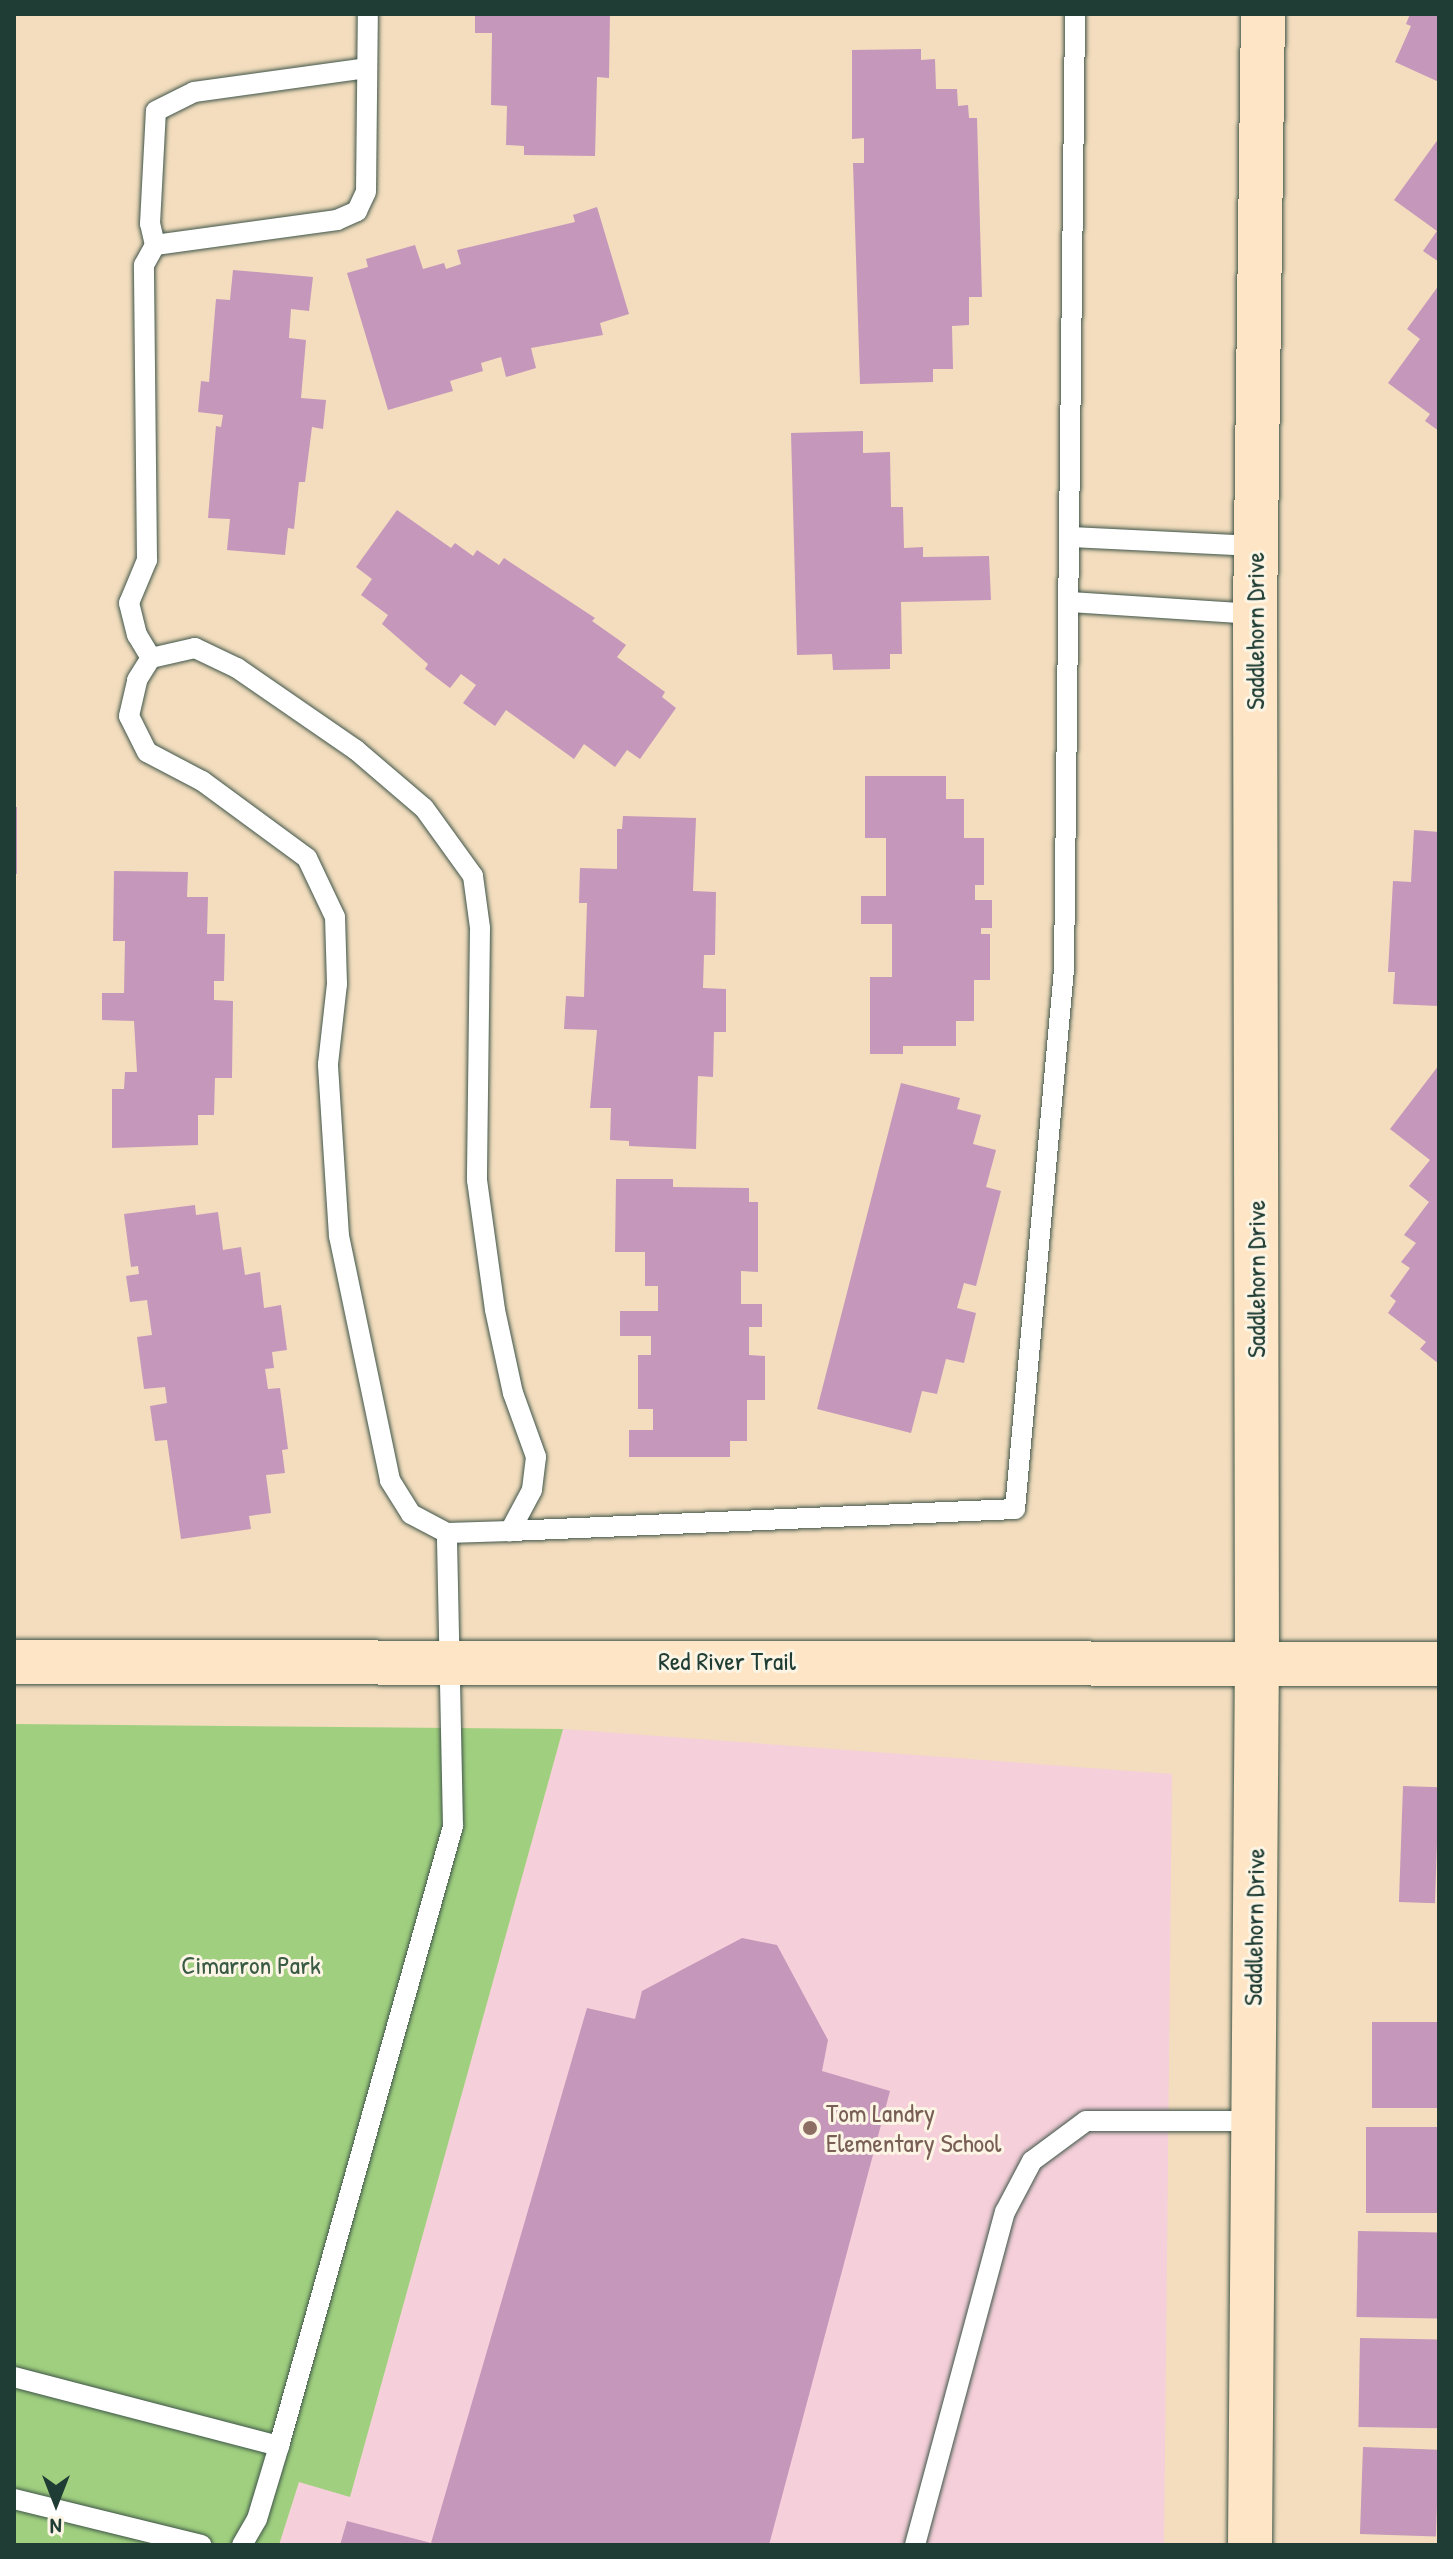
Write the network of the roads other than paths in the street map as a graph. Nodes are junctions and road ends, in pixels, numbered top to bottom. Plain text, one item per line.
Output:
1 (368, 14) edge
2 (1075, 14) edge
3 (1263, 14) edge
4 (366, 68) junction
5 (155, 245) junction
6 (1071, 537) junction
7 (1255, 546) junction
8 (1070, 602) junction
9 (1255, 614) junction
10 (151, 658) junction
11 (510, 1531) junction
12 (447, 1533) junction
13 (450, 1661) junction
14 (1257, 1661) junction
15 (14, 1662) edge
16 (1439, 1664) edge
17 (1251, 2121) junction
18 (14, 2377) edge
19 (279, 2446) junction
20 (14, 2499) edge
21 (201, 2545) edge
22 (242, 2545) edge
23 (915, 2545) edge
24 (1250, 2545) edge

1 - 4 lane
2 - 6 lane
3 - 7 street, Saddlehorn Drive
4 - 5 lane
4 - 5 lane
5 - 10 lane
6 - 7 lane
6 - 8 lane
7 - 9 street, Saddlehorn Drive
8 - 9 lane
8 - 11 lane
9 - 14 street, Saddlehorn Drive
10 - 11 lane
10 - 12 lane
11 - 12 lane
12 - 13 lane
13 - 14 street, Red River Trail
13 - 15 street, Red River Trail
13 - 19 lane
14 - 16 street, Red River Trail
14 - 17 street, Saddlehorn Drive
17 - 23 lane
17 - 24 street, Saddlehorn Drive
18 - 19 lane
19 - 22 lane
20 - 21 lane

